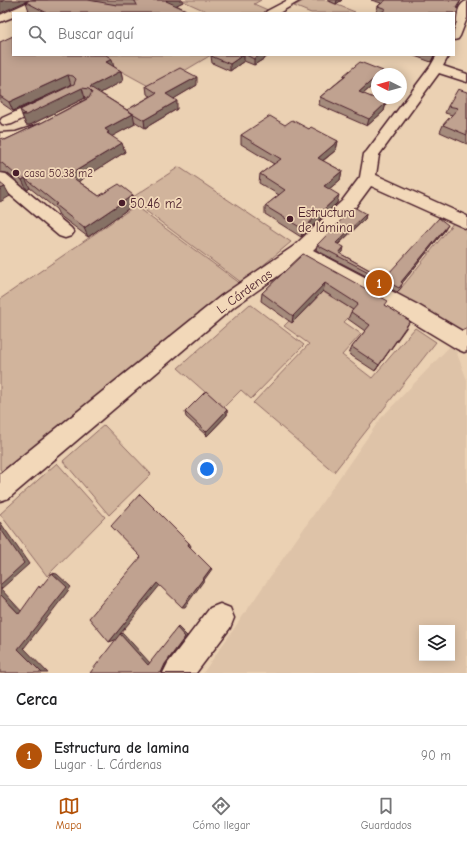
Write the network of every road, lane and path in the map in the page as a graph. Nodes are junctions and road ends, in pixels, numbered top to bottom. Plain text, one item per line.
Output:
1 (42, 0) edge
2 (296, 0) edge
3 (455, 0) edge
4 (467, 4) edge
5 (15, 12) edge
6 (273, 12) edge
7 (12, 14) edge
8 (0, 19) edge
9 (455, 34) edge
10 (440, 61) edge
11 (467, 78) edge
12 (57, 97) edge
13 (3, 115) edge
14 (52, 121) edge
15 (2, 138) edge
16 (0, 178) edge
17 (368, 178) junction
18 (467, 223) edge
19 (65, 232) dead end
20 (300, 250) junction
21 (466, 345) edge
22 (0, 489) edge
23 (220, 618) dead end
24 (178, 673) edge

1 - 5 street
2 - 6 street
3 - 4 street
4 - 9 street
7 - 8 street
10 - 11 street
10 - 17 street, L. Cárdenas
12 - 13 street
13 - 15 street
14 - 15 street
16 - 19 street
17 - 18 street
17 - 20 street, L. Cárdenas
20 - 21 street
20 - 22 street, L. Cárdenas
23 - 24 street

